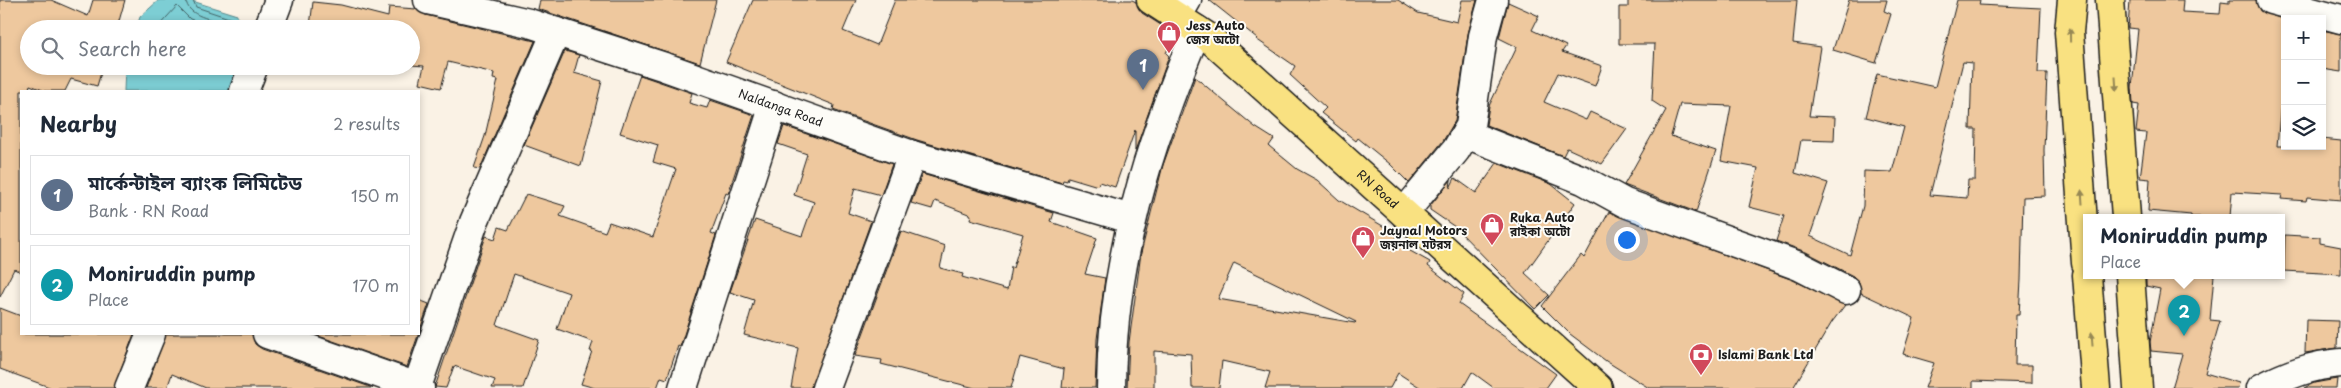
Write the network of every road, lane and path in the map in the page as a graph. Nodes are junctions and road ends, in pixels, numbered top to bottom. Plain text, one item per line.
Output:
1 (279, 0) edge
2 (428, 0) edge
3 (1151, 0) edge
4 (1493, 0) edge
5 (2072, 0) edge
6 (2110, 0) edge
7 (2270, 0) edge
8 (1187, 16) edge
9 (2341, 19) edge
10 (271, 20) edge
11 (556, 32) junction
12 (250, 75) edge
13 (244, 90) edge
14 (774, 105) junction
15 (1466, 134) junction
16 (912, 154) junction
17 (1404, 213) junction
18 (2126, 214) edge
19 (1131, 218) junction
20 (2083, 222) edge
21 (2087, 279) edge
22 (2130, 279) edge
23 (1846, 290) dead end
24 (151, 335) edge
25 (269, 335) edge
26 (2341, 363) edge
27 (129, 388) edge
28 (418, 388) edge
29 (682, 388) edge
30 (826, 388) edge
31 (1111, 388) edge
32 (1598, 388) edge
33 (2096, 388) edge
34 (2138, 388) edge
35 (2261, 388) edge

1 - 10 street
2 - 11 street, Naldanga Road
3 - 8 highway, RN Road
4 - 15 street
20 -> 5 highway
6 -> 18 highway
7 - 9 street
8 - 17 highway, RN Road
8 - 19 street
11 - 14 street, Naldanga Road
11 - 28 street
12 - 13 street
14 - 16 street, Naldanga Road
14 - 29 street
15 - 17 street
15 - 23 street
16 - 19 street, Naldanga Road
16 - 30 street
17 - 32 highway, RN Road
19 - 31 street
33 -> 21 highway
22 - 34 highway
24 - 27 street
25 - 28 street
26 - 35 street

